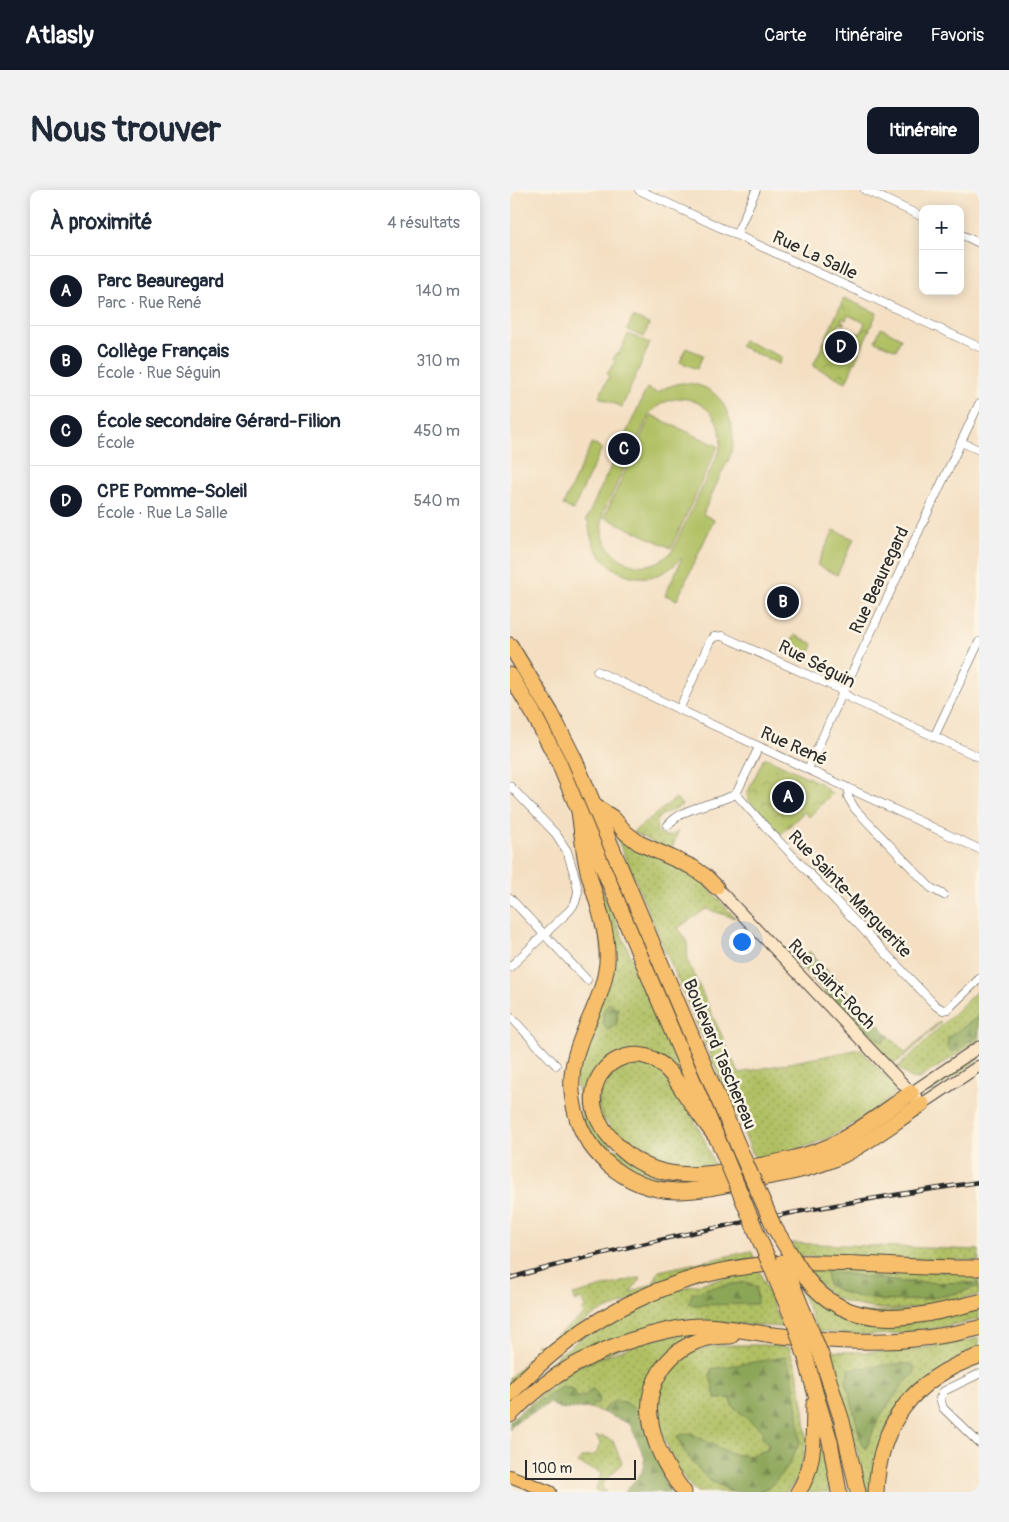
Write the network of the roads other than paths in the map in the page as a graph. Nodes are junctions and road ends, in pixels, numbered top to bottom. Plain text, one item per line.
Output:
1 (639, 190) edge
2 (756, 190) edge
3 (865, 190) edge
4 (919, 215) edge
5 (736, 235) junction
6 (964, 236) edge
7 (979, 242) edge
8 (979, 347) edge
9 (979, 404) edge
10 (961, 442) junction
11 (979, 450) edge
12 (979, 642) edge
13 (510, 645) edge
14 (596, 671) dead end
15 (510, 675) edge
16 (843, 693) junction
17 (679, 710) junction
18 (934, 737) junction
19 (759, 747) junction
20 (979, 757) edge
21 (808, 769) junction
22 (510, 786) edge
23 (849, 788) junction
24 (736, 794) junction
25 (596, 807) junction
26 (579, 811) junction
27 (668, 825) dead end
28 (979, 849) edge
29 (716, 887) joint
30 (944, 894) dead end
31 (510, 898) edge
32 (545, 935) junction
33 (510, 967) edge
34 (979, 979) edge
35 (587, 980) dead end
36 (510, 1016) edge
37 (979, 1047) edge
38 (556, 1064) dead end
39 (979, 1066) edge
40 (911, 1093) junction
41 (922, 1104) junction
42 (718, 1140) junction
43 (774, 1228) junction
44 (979, 1268) edge
45 (979, 1302) edge
46 (979, 1328) edge
47 (773, 1335) junction
48 (979, 1356) edge
49 (979, 1374) edge
50 (815, 1392) junction
51 (510, 1394) edge
52 (510, 1415) edge
53 (979, 1443) edge
54 (510, 1476) edge
55 (550, 1492) edge
56 (684, 1492) edge
57 (798, 1492) edge
58 (839, 1492) edge
59 (858, 1492) edge
60 (876, 1492) edge

1 - 5 street, Rue La Salle
2 - 5 street
3 - 4 street
5 - 8 street, Rue La Salle
6 - 7 street
9 - 10 street, Rue Beauregard
10 - 11 street
10 - 16 street, Rue Beauregard
12 - 18 street
13 - 25 highway, Boulevard Taschereau
14 - 17 street, Rue René
15 - 26 highway, Boulevard Taschereau
16 - 17 street, Rue Séguin
16 - 18 street, Rue Séguin
16 - 21 street, Rue Beauregard
17 - 19 street, Rue René
18 - 20 street, Rue Séguin
19 - 21 street, Rue René
19 - 24 street
21 - 23 street, Rue René
22 - 32 street
23 - 28 street, Rue René
23 - 30 street
24 - 27 street
24 - 34 street, Rue Sainte-Marguerite
25 - 29 highway
25 - 43 highway, Boulevard Taschereau, bridge
26 - 41 highway
26 - 42 highway, Boulevard Taschereau
29 - 40 main road, Rue Saint-Roch
31 - 32 street
32 - 33 street
32 - 35 street
36 - 38 street
37 - 40 main road
39 - 41 main road
40 - 41 main road, Rue Saint-Roch
40 - 42 highway
42 - 50 highway, Boulevard Taschereau, bridge
43 - 45 highway, bridge
43 - 59 highway, Boulevard Taschereau, bridge
44 - 51 highway
46 - 47 highway
47 - 52 highway
47 - 56 highway
48 - 60 highway
49 - 53 street
50 - 57 highway
50 - 58 highway, Boulevard Taschereau
54 - 55 main road

